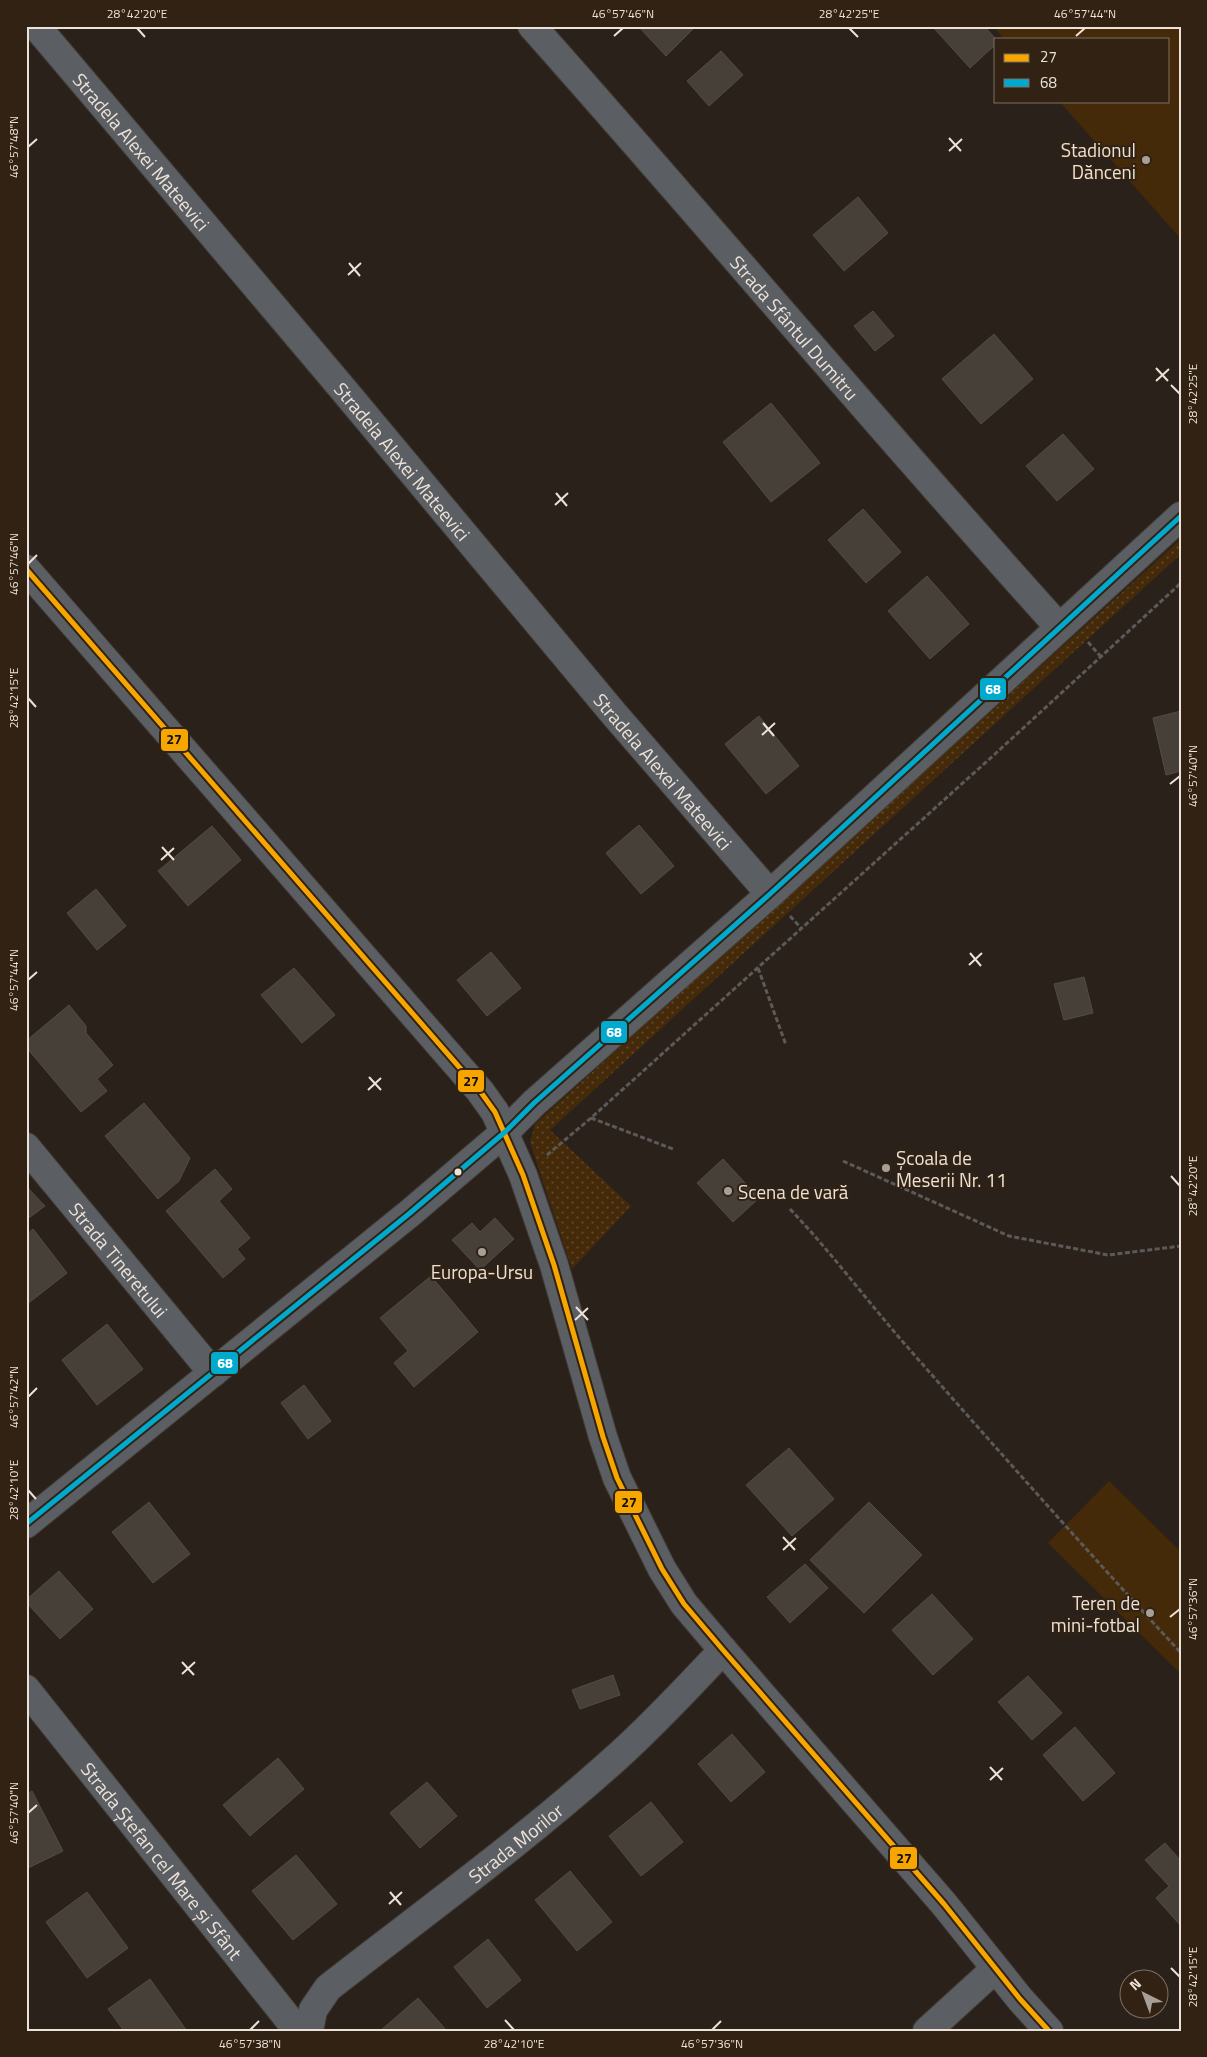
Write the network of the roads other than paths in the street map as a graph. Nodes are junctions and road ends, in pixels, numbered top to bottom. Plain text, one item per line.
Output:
1 (36, 26) edge
2 (532, 26) edge
3 (1181, 516) edge
4 (26, 569) edge
5 (1059, 627) junction
6 (770, 894) junction
7 (505, 1132) junction
8 (26, 1147) edge
9 (213, 1373) junction
10 (26, 1524) edge
11 (722, 1650) junction
12 (26, 1689) edge
13 (995, 1969) junction
14 (298, 2031) edge
15 (309, 2031) edge
16 (927, 2031) edge
17 (1049, 2031) edge

1 - 6 street, Stradela Alexei Mateevici
2 - 5 street, Strada Sfântul Dumitru
3 - 5 street
4 - 7 street
5 - 6 street
6 - 7 street
7 - 9 street
7 - 11 street
8 - 9 street, Strada Tineretului
9 - 10 street
11 - 13 street
11 - 15 street, Strada Morilor
12 - 14 street, Strada Ștefan cel Mare și Sfânt
13 - 16 street
13 - 17 street

